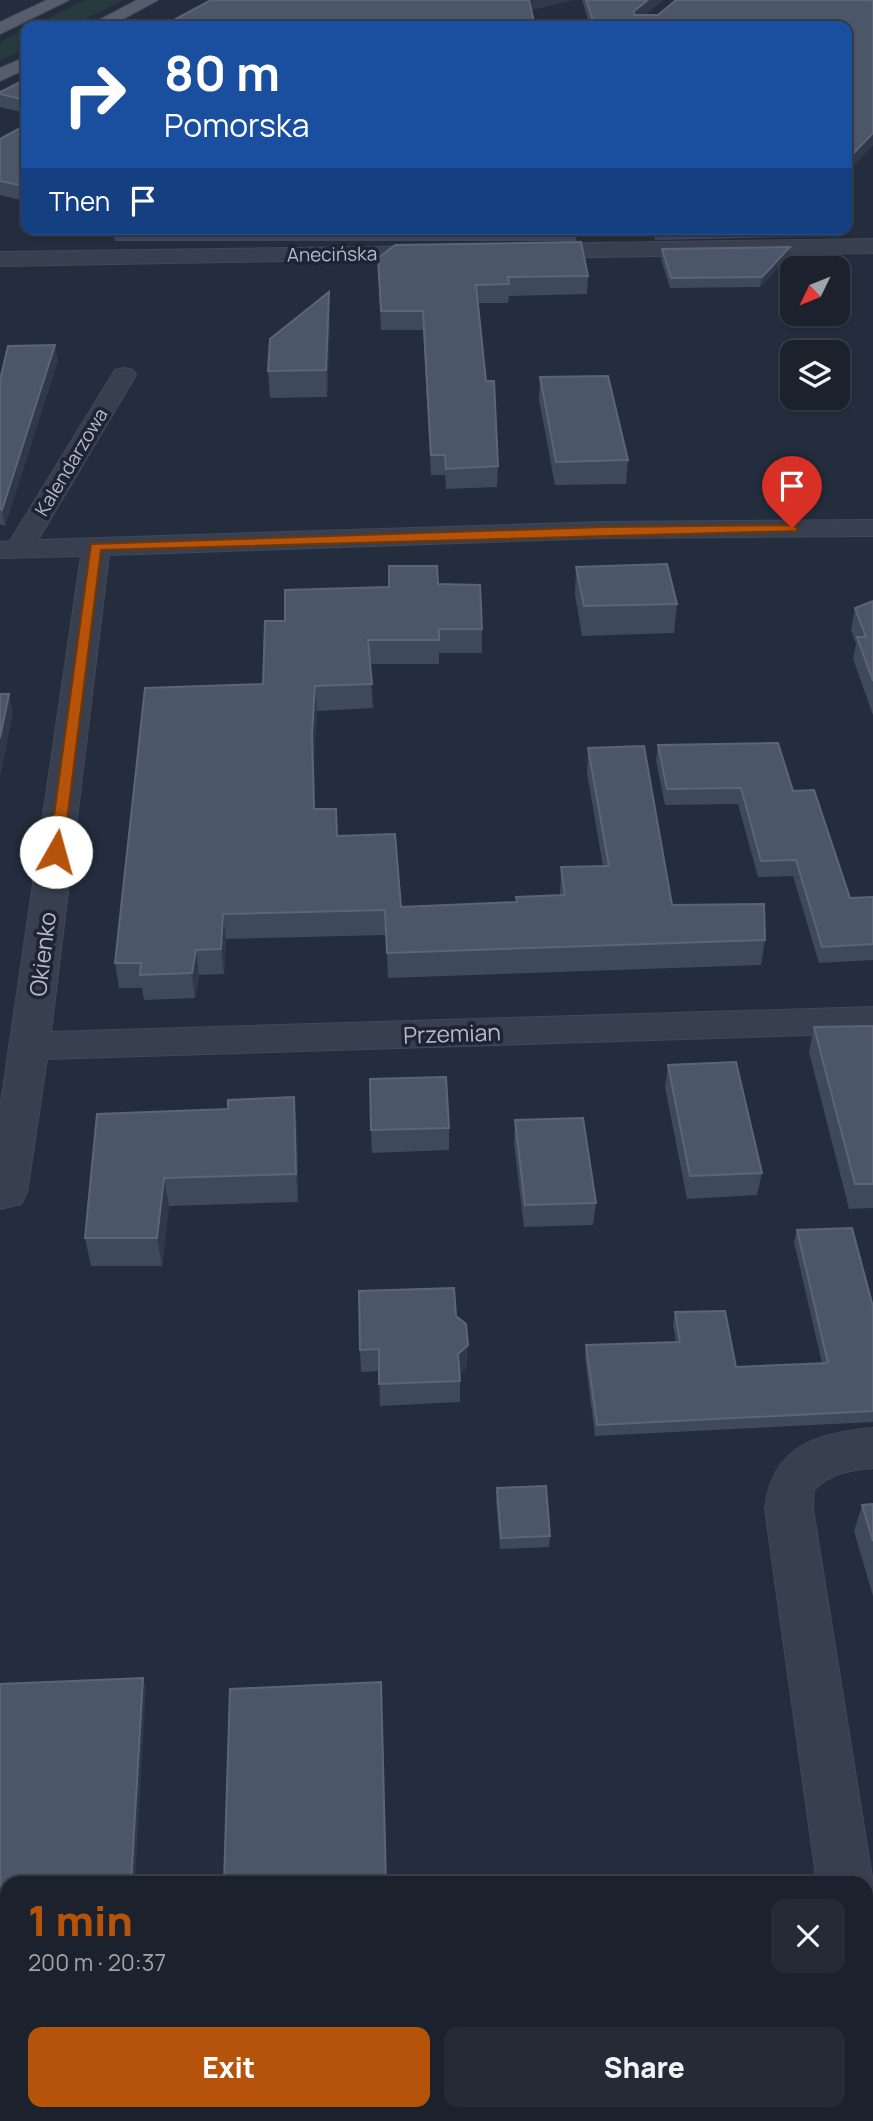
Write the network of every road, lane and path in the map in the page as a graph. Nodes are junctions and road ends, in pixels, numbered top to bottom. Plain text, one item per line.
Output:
1 (61, 0) edge
2 (150, 0) edge
3 (107, 21) edge
4 (0, 29) edge
5 (21, 64) edge
6 (0, 75) edge
7 (873, 225) edge
8 (368, 235) edge
9 (864, 246) edge
10 (509, 251) edge
11 (453, 252) edge
12 (343, 254) junction
13 (0, 259) edge
14 (124, 375) dead end
15 (873, 528) edge
16 (96, 547) junction
17 (9, 549) edge
18 (873, 1020) edge
19 (30, 1046) junction
20 (3, 1193) edge
21 (873, 1448) edge
22 (844, 1876) edge

1 - 4 main road
2 - 3 main road
5 - 6 main road
7 - 9 street
8 - 12 street
9 - 10 street
11 - 12 street, Anecińska
12 - 13 street, Anecińska
14 - 17 street, Kalendarzowa
15 - 16 street
16 - 17 street
16 - 19 street, Okienko
18 - 19 street, Przemian
19 - 20 street, Okienko
21 - 22 street

